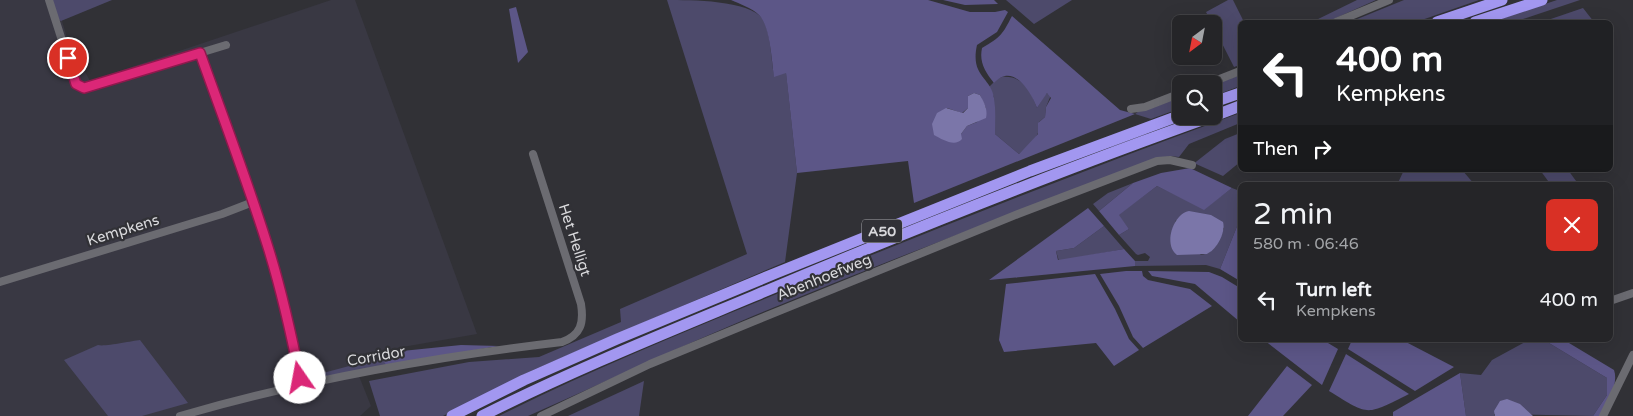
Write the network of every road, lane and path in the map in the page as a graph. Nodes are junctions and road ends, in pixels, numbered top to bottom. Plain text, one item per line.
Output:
1 (49, 0) edge
2 (1389, 0) edge
3 (1502, 0) edge
4 (1542, 0) edge
5 (1341, 20) edge
6 (1443, 20) edge
7 (1481, 20) edge
8 (226, 45) dead end
9 (200, 53) junction
10 (1238, 72) edge
11 (1222, 78) edge
12 (1238, 93) edge
13 (1172, 96) edge
14 (1222, 99) edge
15 (1238, 107) edge
16 (1131, 110) dead end
17 (1222, 113) edge
18 (1172, 118) edge
19 (1189, 125) edge
20 (533, 154) dead end
21 (1192, 165) dead end
22 (253, 202) junction
23 (0, 282) edge
24 (1633, 293) edge
25 (1613, 300) edge
26 (577, 333) joint
27 (1633, 355) edge
28 (301, 384) junction
29 (553, 413) edge
30 (180, 416) edge
31 (452, 416) edge
32 (482, 416) edge
33 (541, 416) edge
34 (1603, 416) edge

1 - 9 street
2 - 5 street
3 - 6 highway
4 - 7 highway
8 - 9 street
9 - 22 street
10 - 11 street
12 - 14 highway
13 - 16 street
15 - 17 highway, A50
18 - 31 highway, A50
19 - 32 highway, A50
20 - 26 street, Het Helligt
21 - 29 street, Abenhoefweg
22 - 23 street, Kempkens
22 - 28 street
24 - 25 street
26 - 28 street, Corridor
27 - 34 street
28 - 30 street, Corridor
29 - 33 street, Abenhoefweg

